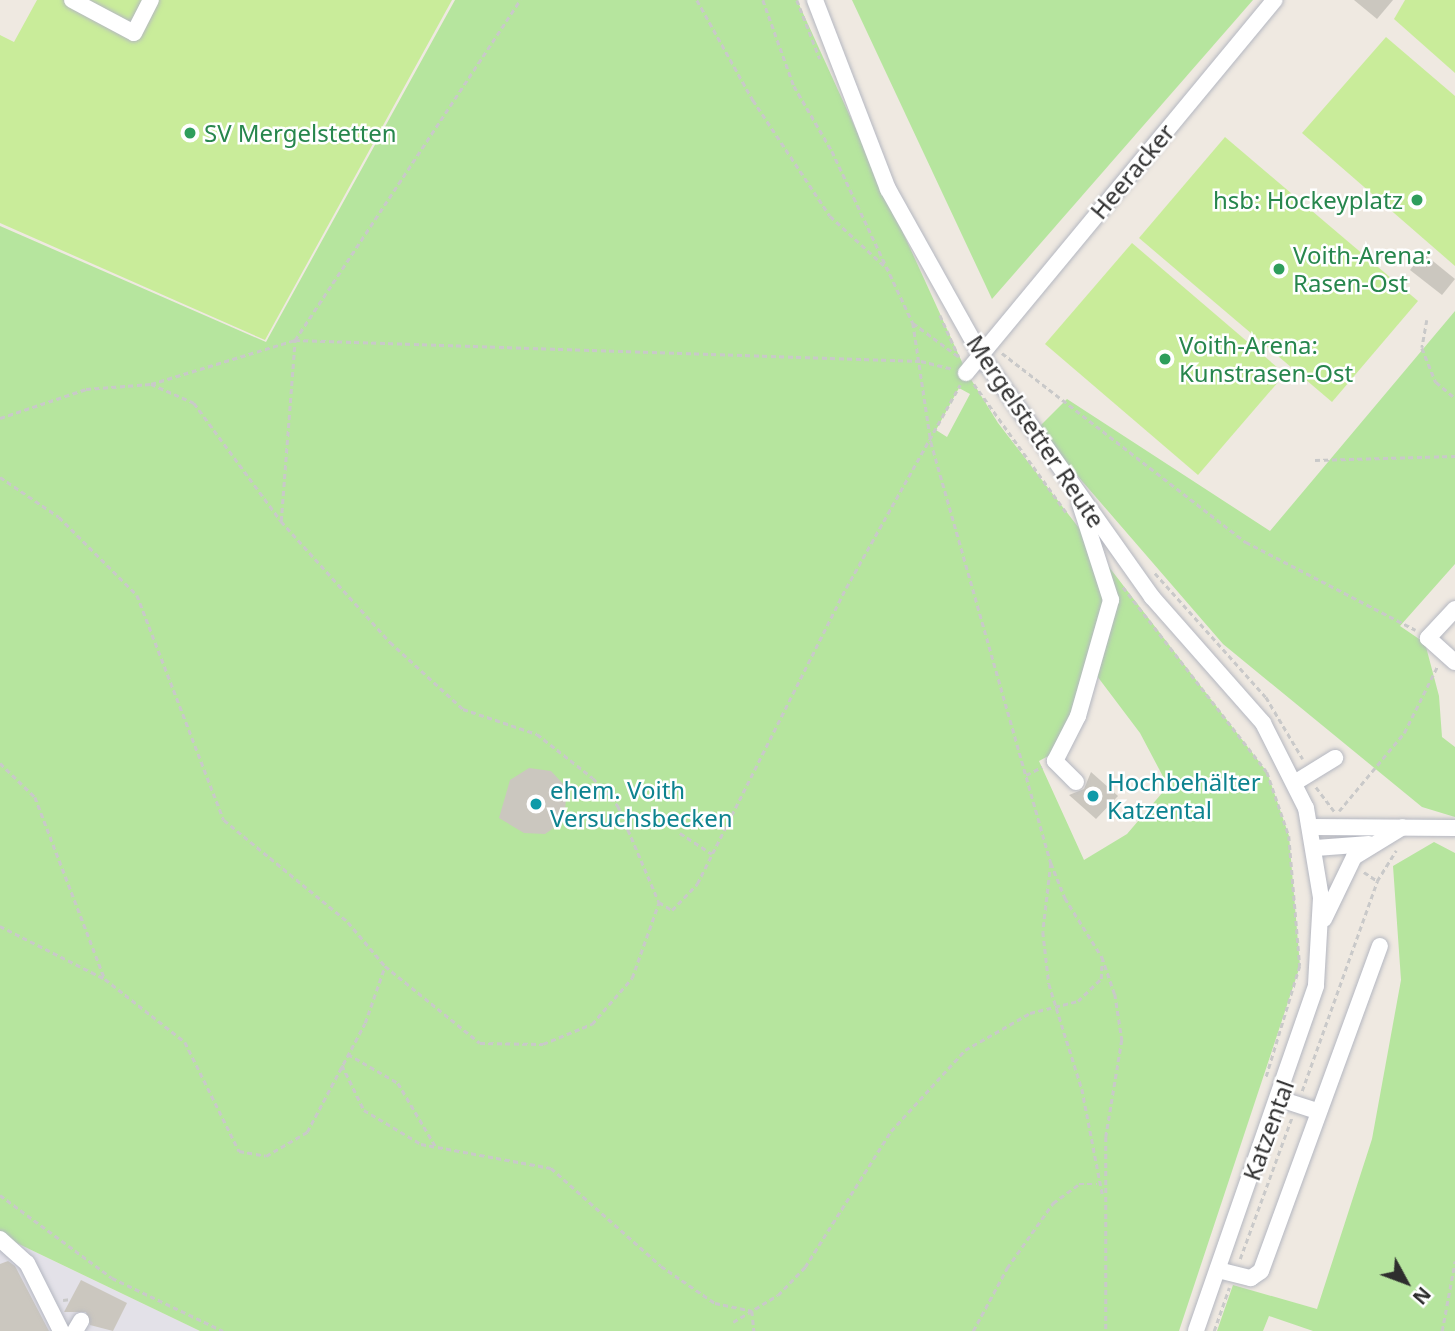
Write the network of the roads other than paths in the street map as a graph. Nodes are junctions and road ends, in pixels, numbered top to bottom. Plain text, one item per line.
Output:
1 (72, 0) edge
2 (151, 0) edge
3 (815, 0) edge
4 (1275, 0) edge
5 (988, 352) junction
6 (967, 373) road end
7 (1079, 498) junction
8 (1455, 609) edge
9 (1451, 658) edge
10 (1335, 758) dead end
11 (1303, 778) junction
12 (1076, 782) dead end
13 (1404, 826) junction
14 (1311, 827) junction
15 (1455, 828) edge
16 (1368, 844) junction
17 (1316, 848) junction
18 (1321, 925) junction
19 (1380, 946) dead end
20 (1280, 1099) junction
21 (1318, 1111) junction
22 (0, 1239) edge
23 (1218, 1270) junction
24 (61, 1331) edge
25 (1196, 1331) edge

1 - 2 street
3 - 5 street, Mergelstetter Reute
4 - 5 street, Heeracker
5 - 6 street, Heeracker
5 - 7 street, Mergelstetter Reute
7 - 11 street, Mergelstetter Reute
7 - 12 street
8 - 9 street
10 - 11 street
11 - 14 street, Mergelstetter Reute
13 - 14 street, Katzental
13 - 15 street, Katzental
13 - 16 street, Katzental
14 - 17 street, Katzental
16 - 17 street, Katzental
16 - 18 street, Katzental
17 - 18 street, Katzental
18 - 20 street, Katzental
19 - 21 street
20 - 21 street
20 - 23 street, Katzental
21 - 23 street
22 - 24 street
23 - 25 street, Katzental

